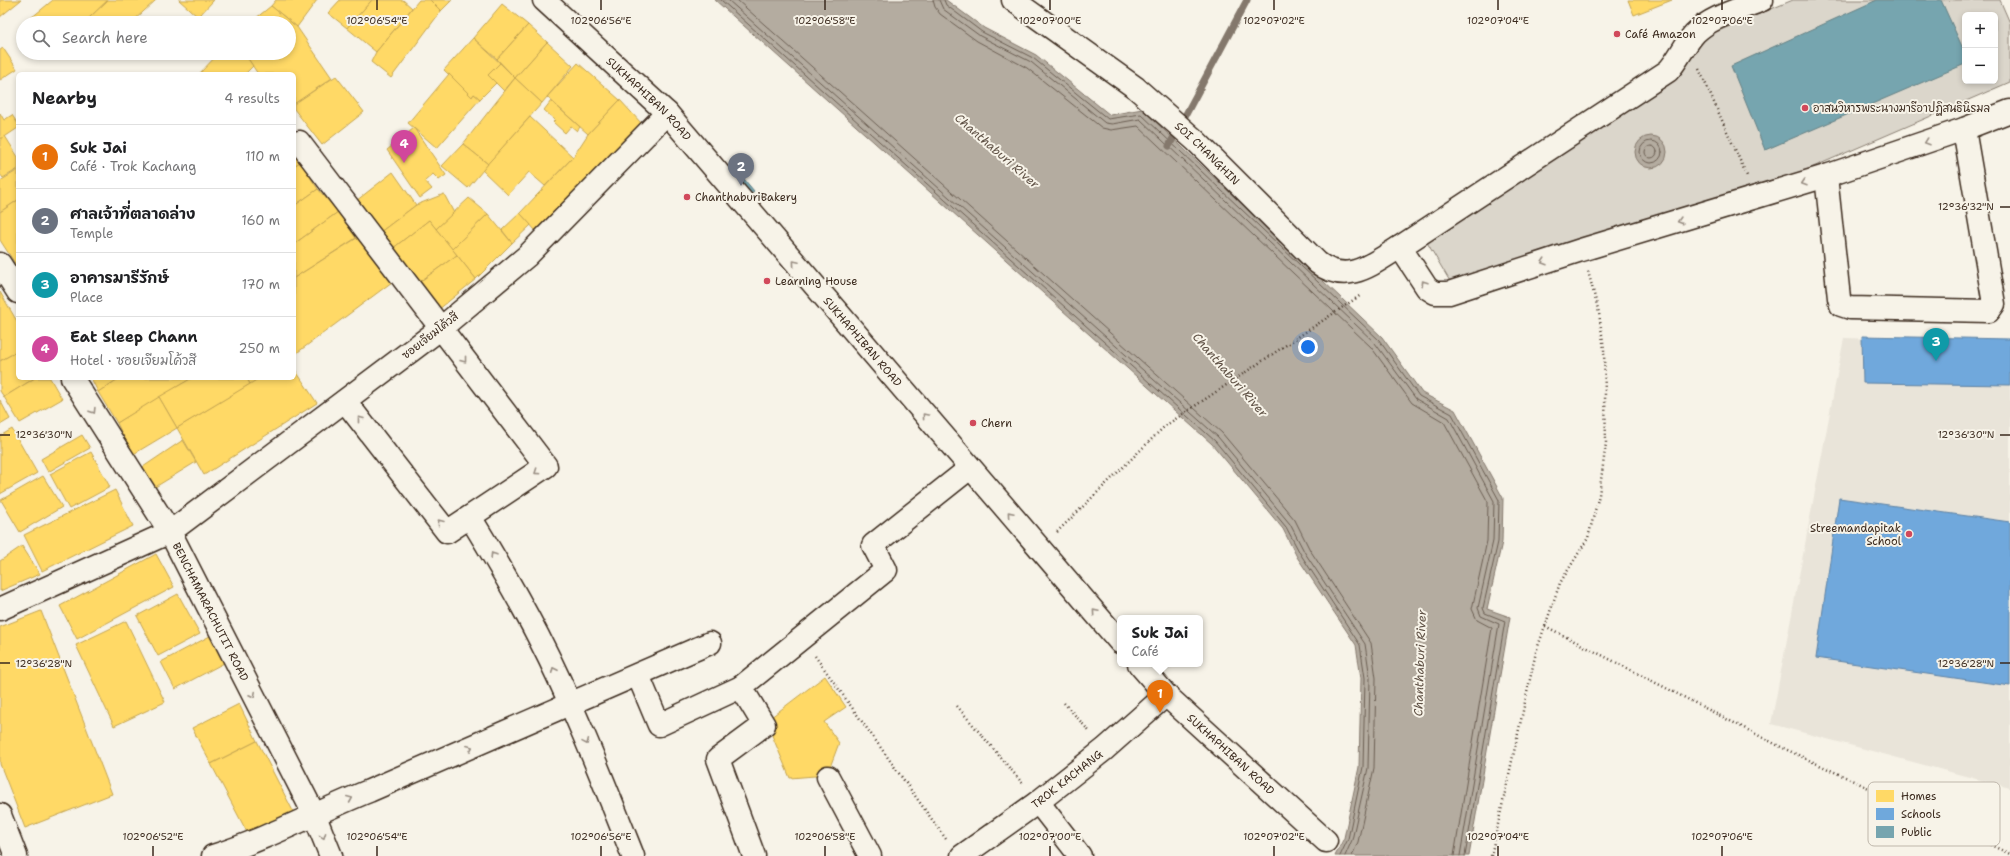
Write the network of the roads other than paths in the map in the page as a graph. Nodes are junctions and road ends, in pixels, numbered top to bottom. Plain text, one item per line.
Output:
1 (544, 0) edge
2 (1013, 0) edge
3 (1761, 0) edge
4 (2010, 110) edge
5 (667, 113) junction
6 (1964, 129) junction
7 (299, 142) dead end
8 (1826, 176) junction
9 (1400, 247) junction
10 (0, 264) edge
11 (16, 289) edge
12 (440, 329) junction
13 (73, 380) edge
14 (345, 401) junction
15 (970, 468) junction
16 (470, 517) junction
17 (170, 532) junction
18 (0, 609) edge
19 (1117, 639) edge
20 (710, 643) dead end
21 (1142, 667) edge
22 (638, 675) junction
23 (741, 687) junction
24 (1166, 695) junction
25 (570, 706) junction
26 (828, 778) dead end
27 (1038, 802) junction
28 (314, 814) junction
29 (0, 815) edge
30 (1326, 841) dead end
31 (956, 850) edge
32 (16, 856) edge
33 (213, 856) edge
34 (331, 856) edge
35 (633, 856) edge
36 (754, 856) edge
37 (870, 856) edge
38 (1080, 856) edge

1 - 5 street, SUKHAPHIBAN ROAD
2 - 9 street, SOI CHANGHIN
3 - 9 street, SOI CHANGHIN
4 - 6 street
5 - 12 street, ซอยเจียมโค้วสี
15 -> 5 street, SUKHAPHIBAN ROAD
6 -> 8 street
6 - 8 street
7 - 12 street
8 -> 9 street
10 - 11 street
12 - 14 street, ซอยเจียมโค้วสี
12 -> 16 street
13 -> 17 street, BENCHAMARACHUTIT ROAD
16 -> 14 street
14 - 17 street, ซอยเจียมโค้วสี
19 -> 15 street, SUKHAPHIBAN ROAD
15 - 23 street
25 -> 16 street
17 - 18 street, ซอยเจียมโค้วสี
17 -> 28 street, BENCHAMARACHUTIT ROAD
20 - 22 street
21 - 24 street, SUKHAPHIBAN ROAD
22 - 23 street
22 - 25 street
23 - 36 street
24 - 27 street, TROK KACHANG
24 - 30 street, SUKHAPHIBAN ROAD
28 -> 25 street
25 -> 35 street
26 - 37 street
27 - 31 street, TROK KACHANG
27 - 38 street
28 - 33 street
28 -> 34 street, BENCHAMARACHUTIT ROAD
29 - 32 street

